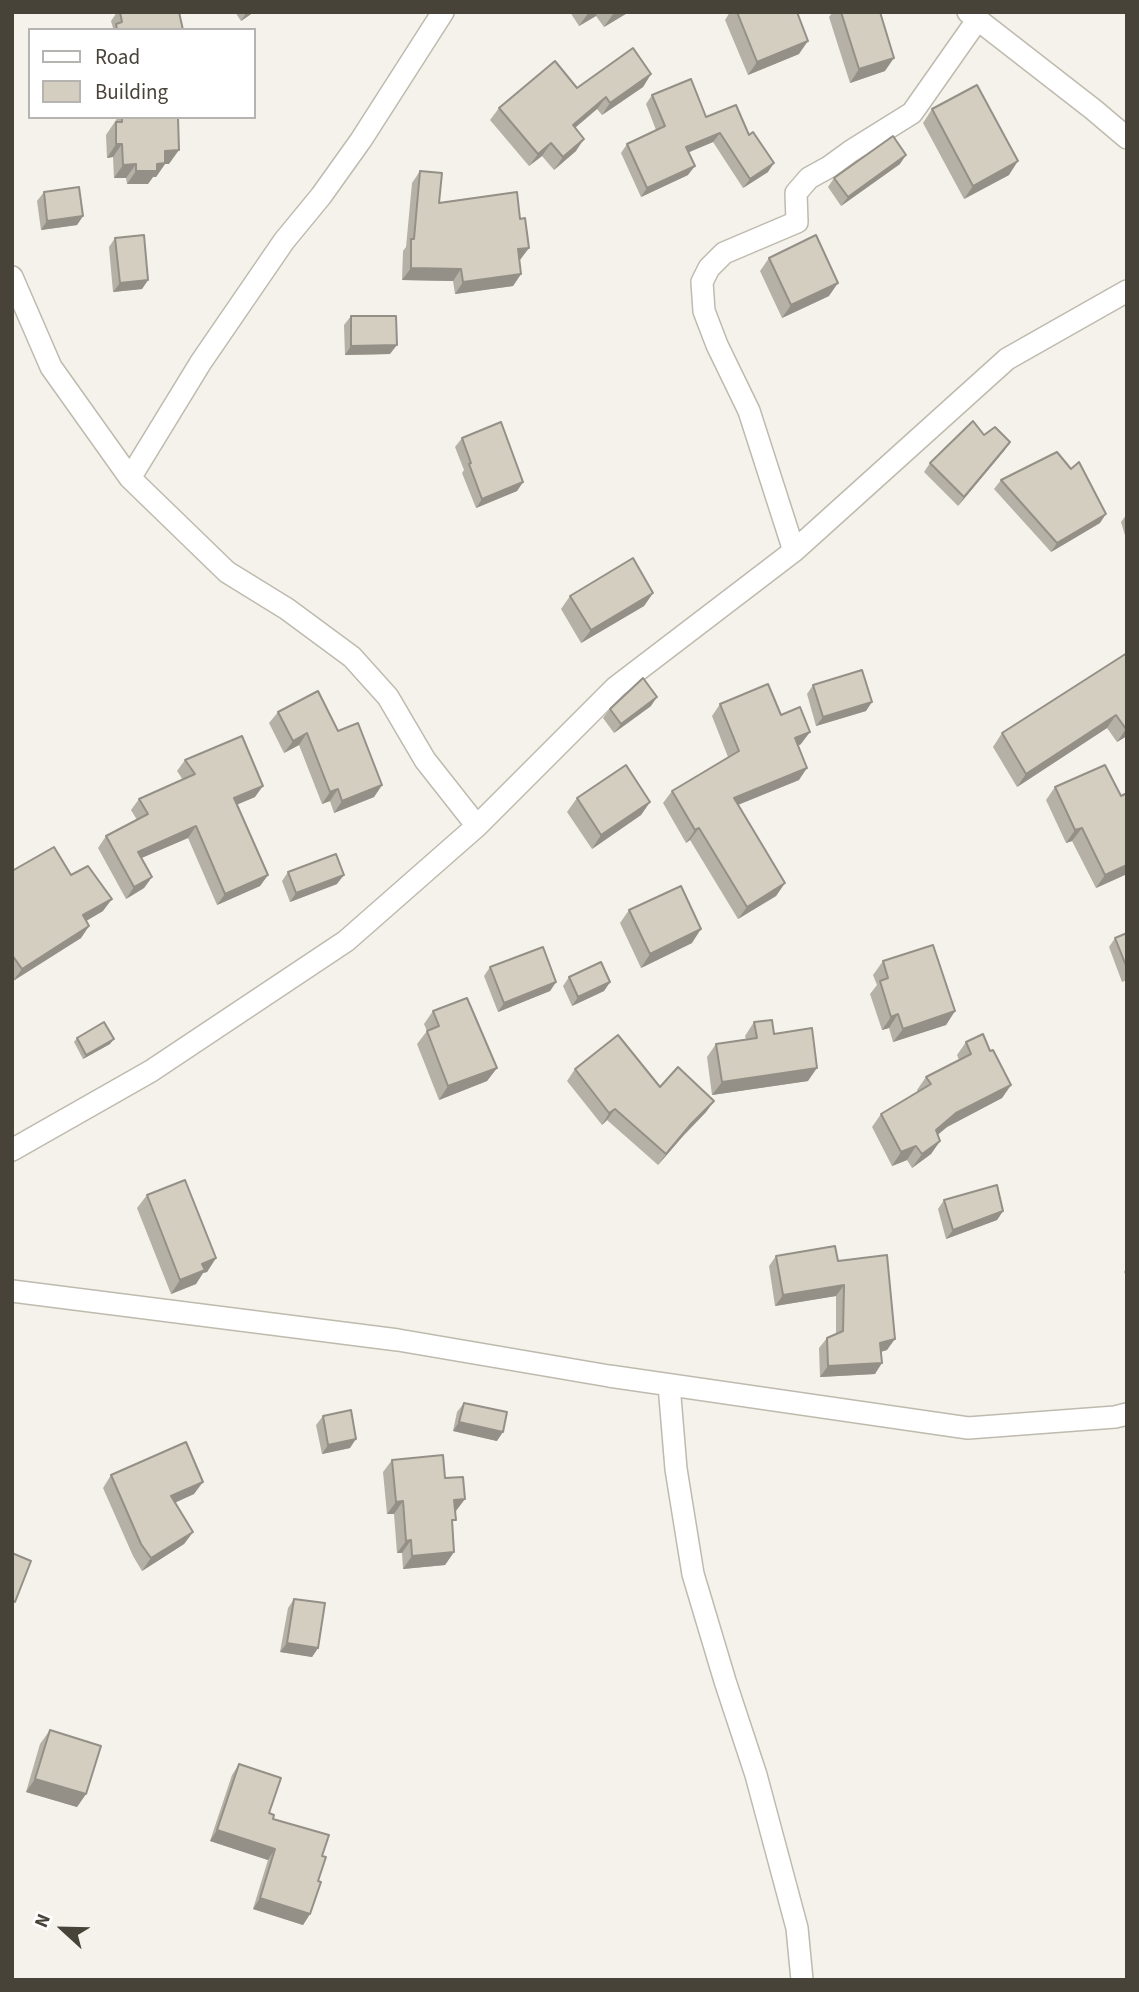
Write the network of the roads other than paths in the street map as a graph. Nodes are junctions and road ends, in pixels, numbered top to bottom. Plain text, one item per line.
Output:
1 (443, 12) edge
2 (973, 15) edge
3 (1127, 138) edge
4 (12, 277) edge
5 (1127, 291) edge
6 (131, 478) junction
7 (794, 551) junction
8 (477, 826) junction
9 (12, 1150) edge
10 (12, 1291) edge
11 (668, 1385) junction
12 (1127, 1414) edge
13 (802, 1980) edge

1 - 6 street
2 - 3 street
2 - 7 street
4 - 6 street
5 - 7 street
6 - 8 street
7 - 8 street
8 - 9 street
10 - 11 street
11 - 12 street
11 - 13 street

